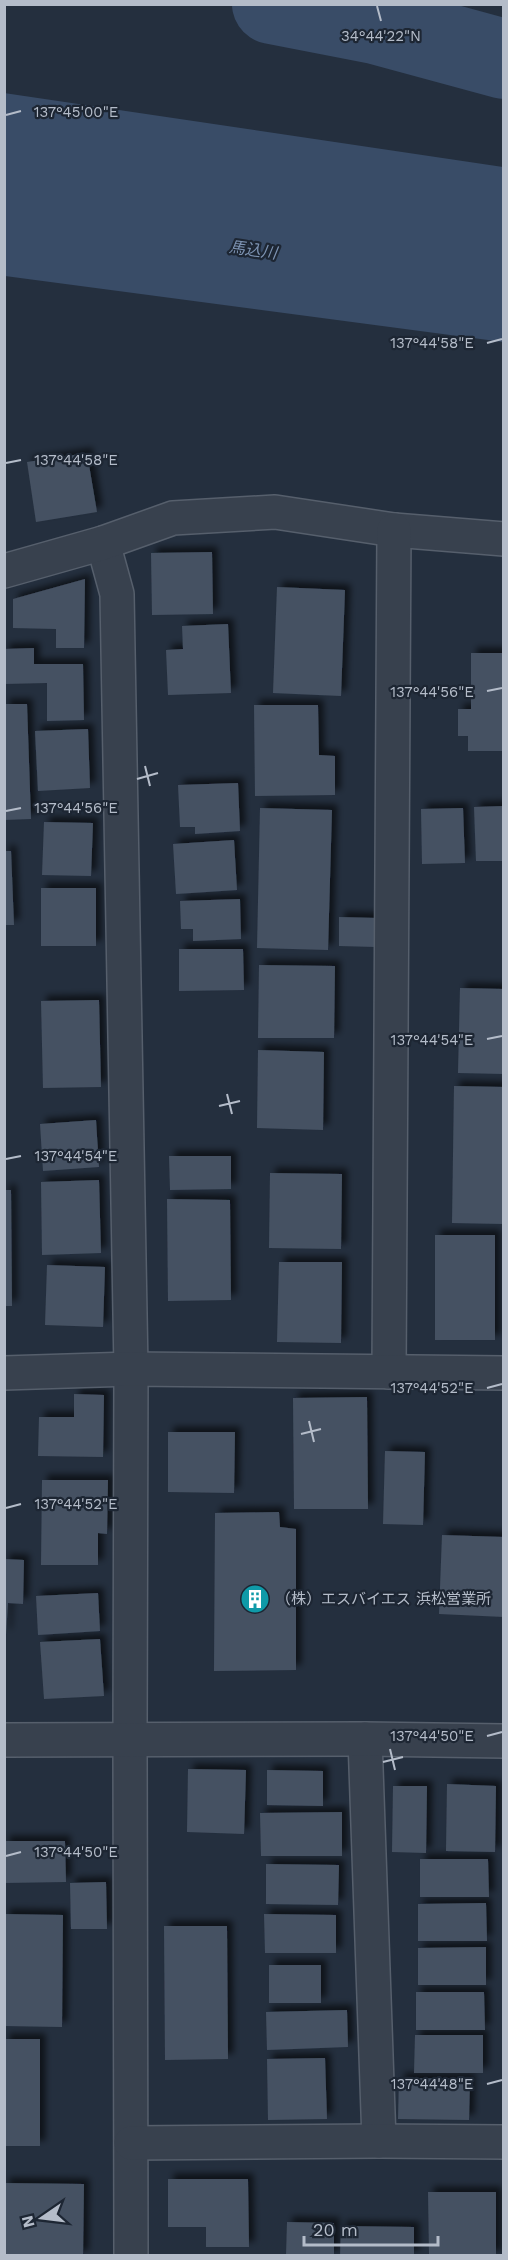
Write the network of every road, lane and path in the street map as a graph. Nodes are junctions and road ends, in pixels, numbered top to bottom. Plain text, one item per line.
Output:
1 (394, 530) junction
2 (504, 539) edge
3 (103, 543) junction
4 (4, 571) edge
5 (132, 1369) junction
6 (389, 1372) junction
7 (4, 1373) edge
8 (504, 1373) edge
9 (130, 1739) junction
10 (365, 1739) junction
11 (4, 1740) edge
12 (504, 1741) edge
13 (379, 2141) junction
14 (504, 2142) edge
15 (131, 2143) junction
16 (131, 2256) edge

1 - 2 street
1 - 3 street
1 - 6 street
3 - 4 street
3 - 5 street
5 - 6 street
5 - 7 street
5 - 9 street
6 - 8 street
9 - 10 street
9 - 11 street
9 - 15 street
10 - 12 street
10 - 13 street
13 - 14 street
13 - 15 street
15 - 16 street

